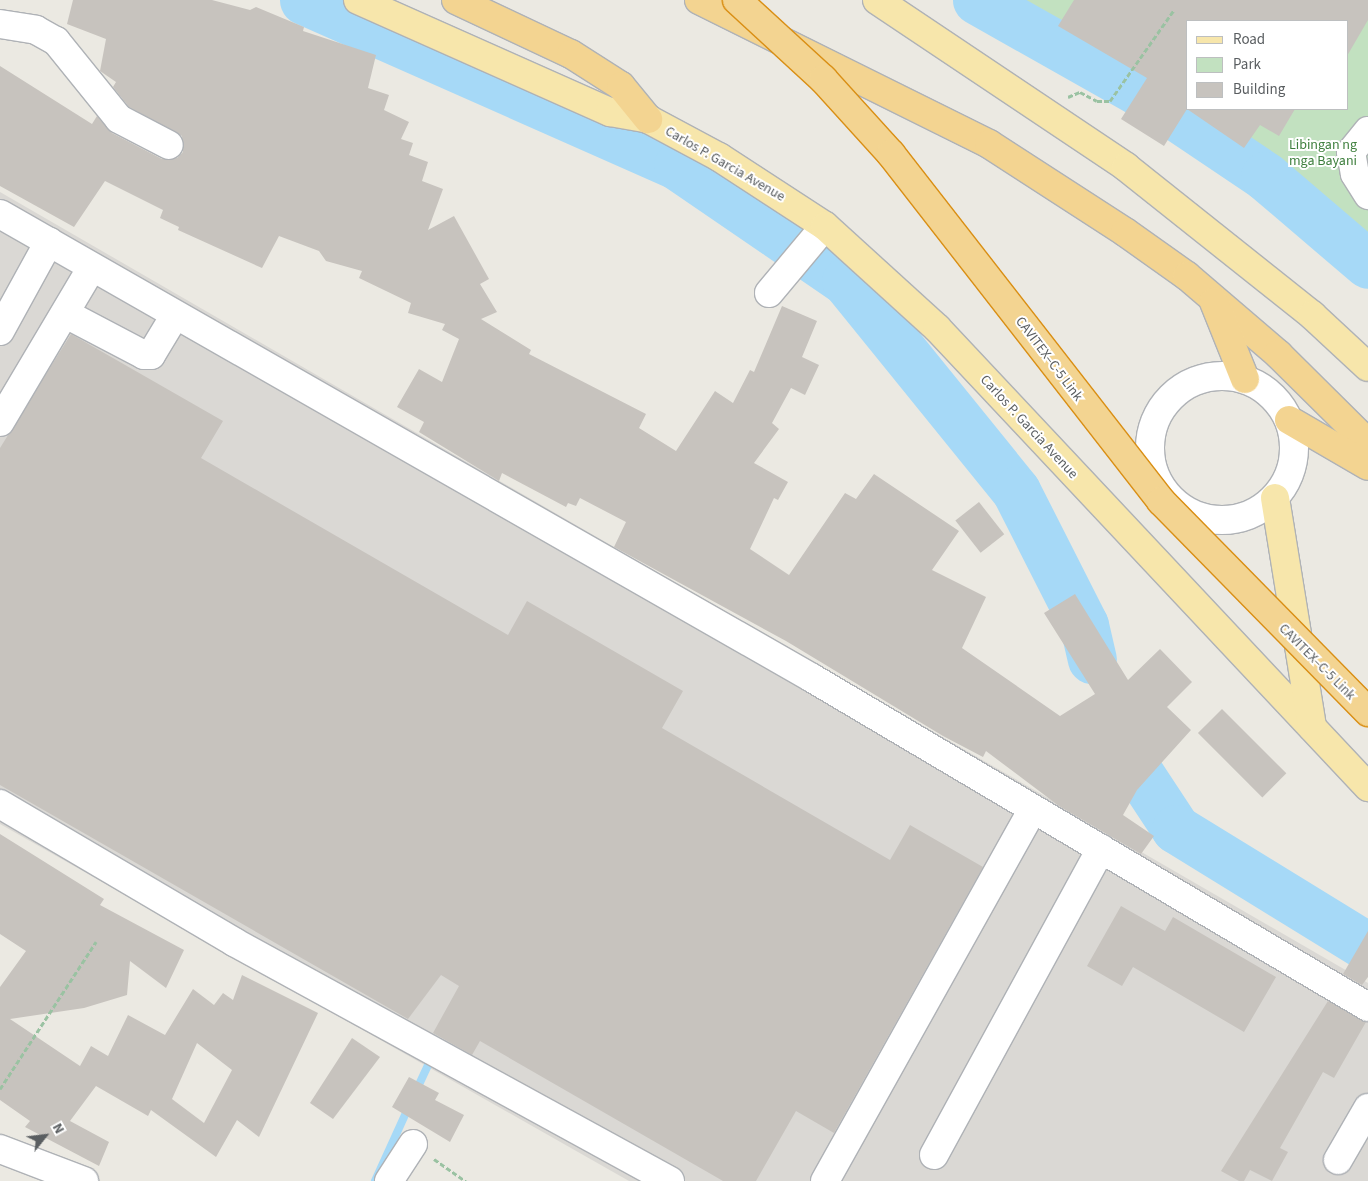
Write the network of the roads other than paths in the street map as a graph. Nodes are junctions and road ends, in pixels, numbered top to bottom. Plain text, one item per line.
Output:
1 (358, 0) edge
2 (456, 0) edge
3 (699, 0) edge
4 (737, 0) edge
5 (877, 0) edge
6 (0, 24) edge
7 (648, 119) junction
8 (1368, 131) edge
9 (170, 145) dead end
10 (1368, 195) edge
11 (0, 215) edge
12 (817, 235) junction
13 (49, 242) junction
14 (91, 269) junction
15 (776, 285) dead end
16 (1212, 298) junction
17 (66, 314) junction
18 (174, 317) junction
19 (0, 331) edge
20 (1368, 367) edge
21 (1245, 379) junction
22 (1289, 420) junction
23 (0, 422) edge
24 (1368, 443) edge
25 (1368, 466) edge
26 (1275, 498) junction
27 (1368, 712) edge
28 (1312, 727) junction
29 (1368, 787) edge
30 (0, 804) edge
31 (1033, 809) junction
32 (1101, 849) junction
33 (1368, 1007) edge
34 (1368, 1108) edge
35 (413, 1144) road end
36 (0, 1149) edge
37 (934, 1155) dead end
38 (1338, 1160) dead end
39 (84, 1181) edge
40 (389, 1181) edge
41 (670, 1181) edge
42 (825, 1181) edge

1 - 7 main road, Carlos P. Garcia Avenue
2 - 7 highway
3 - 16 highway
4 - 27 highway, CAVITEX–C-5 Link, bridge
5 - 20 main road
6 - 9 street
7 - 12 main road, Carlos P. Garcia Avenue
8 - 10 street
11 - 13 street
12 - 15 street
12 - 28 main road, Carlos P. Garcia Avenue
13 - 14 street
13 - 19 street
14 - 17 street
14 - 18 street
16 - 21 highway
16 - 24 highway
17 - 18 street
17 - 23 street
18 - 31 street
21 - 22 street
21 - 26 street
22 - 25 highway
22 - 26 street
26 - 28 main road
28 - 29 main road, Carlos P. Garcia Avenue
30 - 41 street
31 - 32 street
31 - 42 street
32 - 33 street
32 - 37 street
34 - 38 street
35 - 40 street
36 - 39 street

